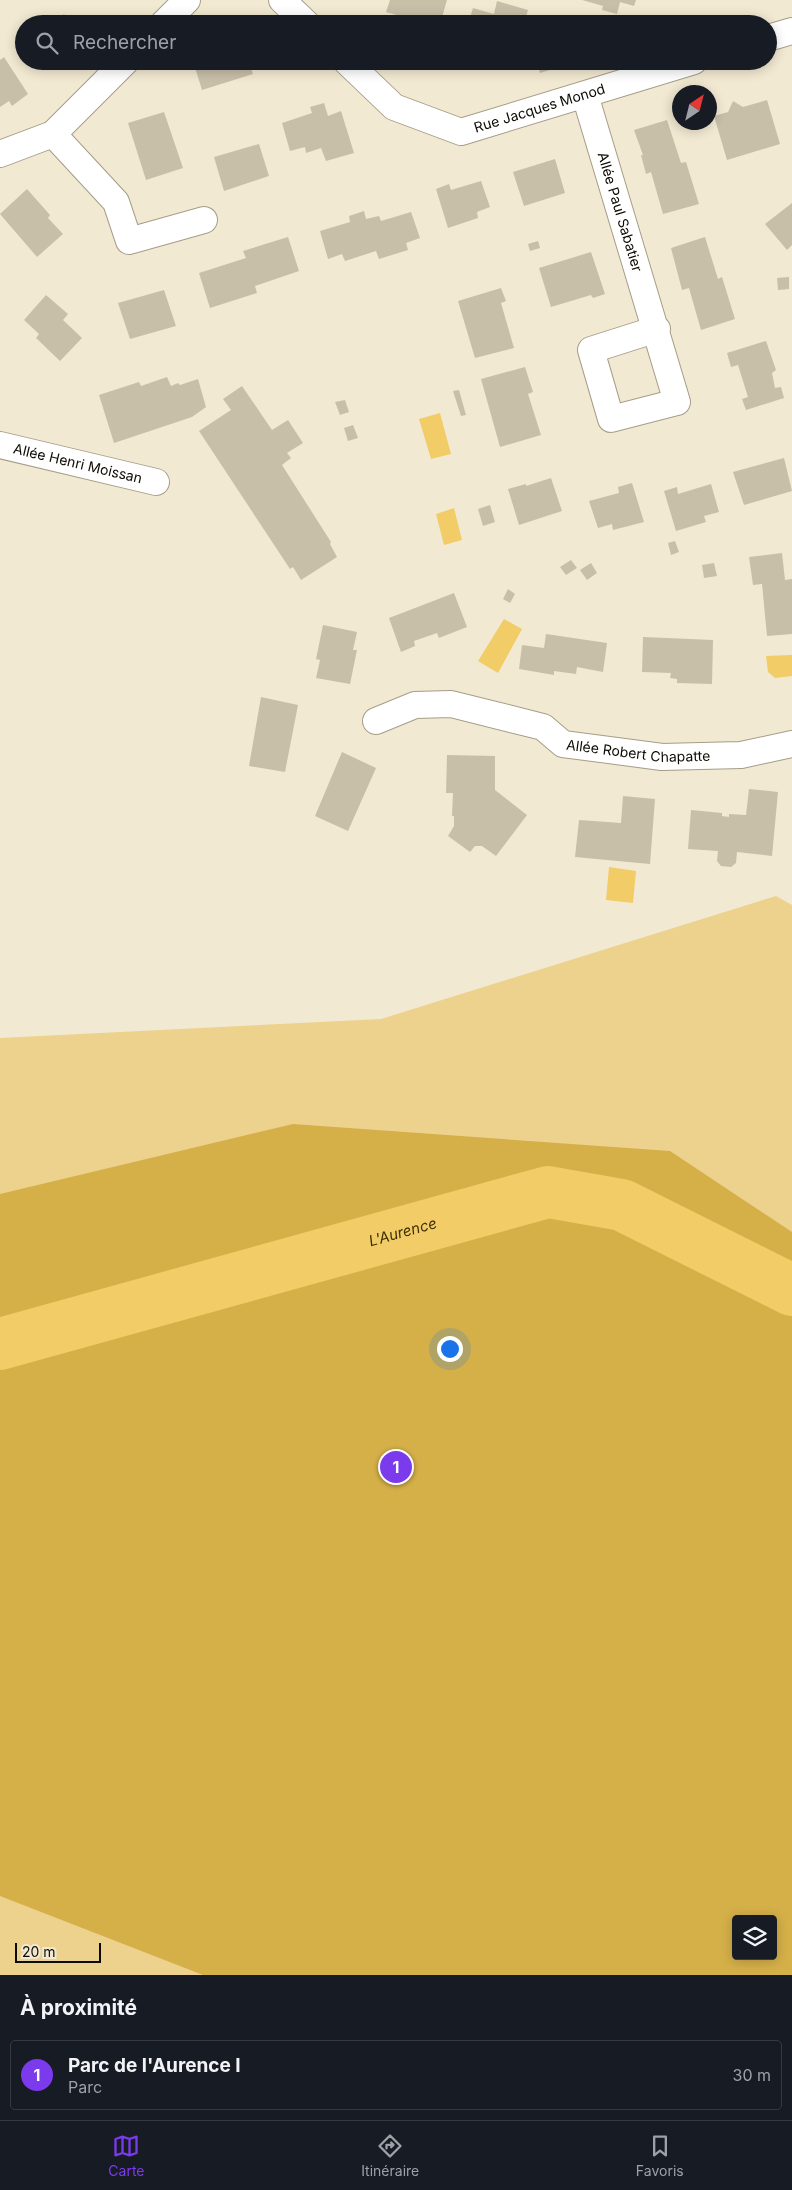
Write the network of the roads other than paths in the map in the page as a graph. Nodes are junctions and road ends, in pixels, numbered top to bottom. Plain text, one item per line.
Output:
1 (187, 0) edge
2 (282, 0) edge
3 (172, 15) edge
4 (298, 15) edge
5 (792, 31) edge
6 (777, 35) edge
7 (117, 70) edge
8 (355, 70) edge
9 (665, 70) edge
10 (585, 95) junction
11 (54, 134) junction
12 (0, 154) edge
13 (204, 220) dead end
14 (657, 329) dead end
15 (0, 445) edge
16 (156, 482) dead end
17 (376, 722) dead end
18 (792, 744) edge

1 - 3 street
2 - 4 street
5 - 6 street
7 - 11 street
8 - 10 street, Rue Jacques Monod
9 - 10 street, Rue Jacques Monod
10 - 14 street, Allée Paul Sabatier
11 - 12 street
11 - 13 street
15 - 16 street, Allée Henri Moissan
17 - 18 street, Allée Robert Chapatte

